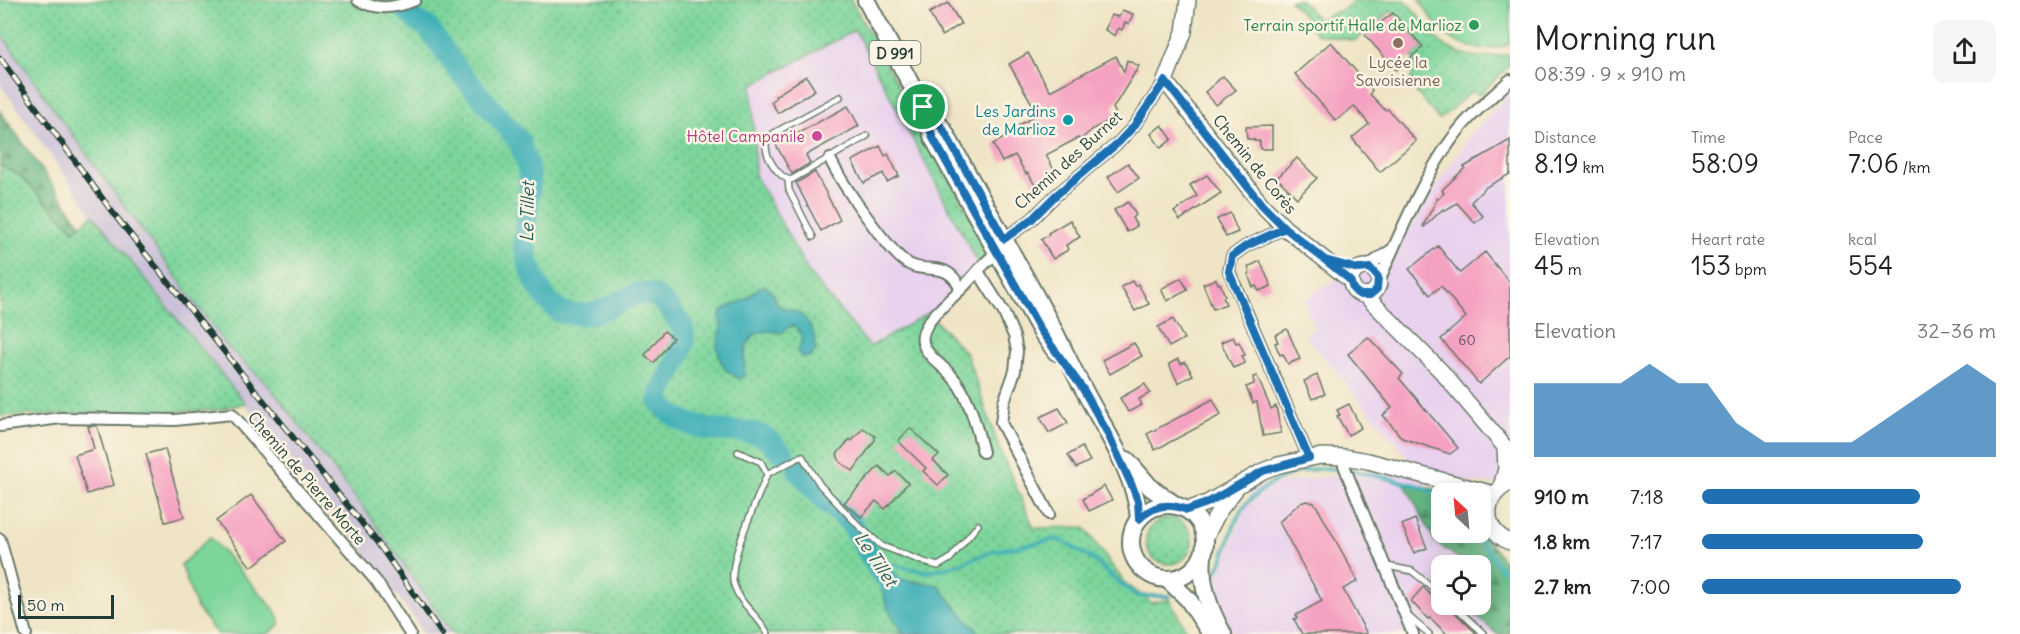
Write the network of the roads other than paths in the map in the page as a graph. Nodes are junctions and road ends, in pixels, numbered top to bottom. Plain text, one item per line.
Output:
1 (358, 0) edge
2 (415, 0) edge
3 (866, 0) edge
4 (1187, 1) edge
5 (1510, 80) edge
6 (1165, 81) junction
7 (840, 97) dead end
8 (867, 136) dead end
9 (830, 159) junction
10 (788, 180) junction
11 (1285, 228) junction
12 (813, 237) dead end
13 (1001, 245) junction
14 (1393, 249) junction
15 (1358, 272) junction
16 (976, 275) junction
17 (1379, 283) junction
18 (961, 289) junction
19 (1365, 295) junction
20 (1386, 315) junction
21 (1083, 389) junction
22 (0, 426) edge
23 (1107, 432) junction
24 (1507, 450) edge
25 (738, 452) dead end
26 (983, 452) dead end
27 (1309, 458) junction
28 (1346, 466) junction
29 (1405, 471) junction
30 (767, 474) junction
31 (1431, 483) edge
32 (1239, 486) junction
33 (1502, 488) edge
34 (1491, 507) edge
35 (1182, 508) junction
36 (1049, 514) dead end
37 (1139, 519) junction
38 (978, 525) dead end
39 (1491, 525) edge
40 (1206, 536) junction
41 (0, 539) edge
42 (1509, 543) edge
43 (1203, 557) junction
44 (1385, 566) junction
45 (1168, 580) junction
46 (1431, 586) edge
47 (1404, 613) junction
48 (1464, 615) edge
49 (26, 634) edge
50 (410, 634) edge
51 (768, 634) edge
52 (1211, 634) edge
53 (1223, 634) edge
54 (1413, 634) edge
55 (1429, 634) edge
56 (1484, 634) edge

1 - 2 street
3 - 13 main road, D 991
4 - 6 street, Chemin des Burnet
5 - 14 street
6 - 11 street, Chemin de Corès
6 - 13 street, Chemin des Burnet
7 - 10 lane
8 - 9 lane
9 - 10 lane
9 - 18 street
10 - 12 lane
11 - 15 street, Chemin de Corès
11 - 27 street
13 - 16 street, Chemin des Burnet
13 - 21 main road
13 - 21 main road
14 - 15 street
14 - 17 street
15 - 17 street
15 - 19 street
16 - 18 street, Chemin des Burnet
16 - 36 street
17 - 19 street
17 - 20 street
18 - 26 street, Chemin des Burnet
19 - 20 street
20 - 24 street
21 - 23 main road
22 - 50 street, Chemin de Pierre Morte
23 - 35 main road
23 - 37 main road
24 - 33 street
25 - 30 lane
27 - 28 street
27 - 32 street
28 - 29 street
28 - 44 street
29 - 31 street
29 - 33 street
30 - 38 lane
30 - 51 lane
32 - 35 street
32 - 40 street
33 - 34 street
35 - 37 main road
35 - 40 main road
37 - 45 main road
39 - 42 street
40 - 43 main road
41 - 49 street
43 - 45 main road
43 - 53 main road
44 - 46 lane
44 - 47 street
45 - 52 main road
47 - 54 street
47 - 55 lane
48 - 56 lane

